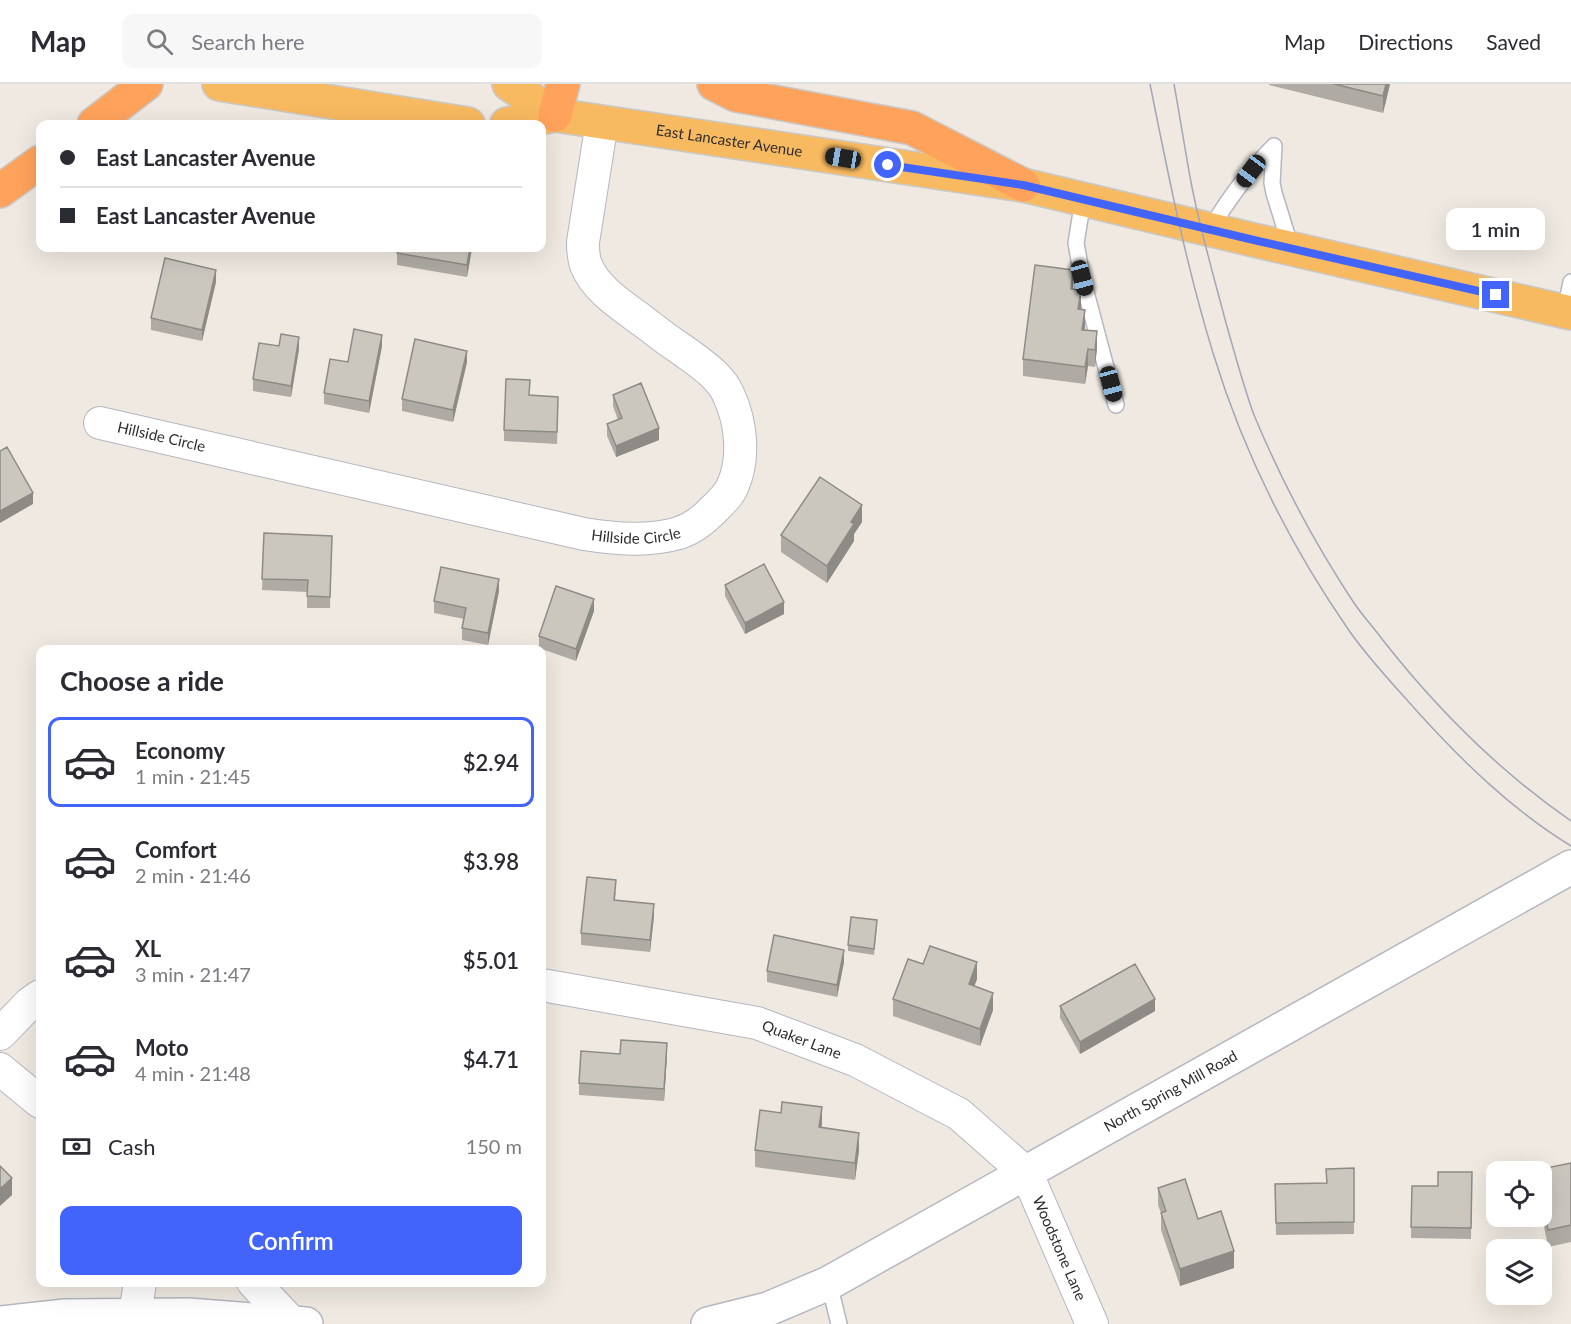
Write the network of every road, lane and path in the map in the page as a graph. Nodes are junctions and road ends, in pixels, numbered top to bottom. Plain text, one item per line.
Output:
1 (146, 84) edge
2 (219, 84) edge
3 (509, 84) edge
4 (714, 84) edge
5 (559, 99) edge
6 (100, 120) edge
7 (443, 120) edge
8 (515, 120) edge
9 (602, 122) junction
10 (36, 165) edge
11 (1023, 185) junction
12 (0, 190) edge
13 (1083, 200) junction
14 (1210, 230) junction
15 (1291, 248) junction
16 (1569, 302) edge
17 (1116, 405) dead end
18 (100, 423) dead end
19 (1571, 867) edge
20 (546, 986) edge
21 (36, 999) edge
22 (0, 1034) edge
23 (0, 1069) edge
24 (36, 1099) edge
25 (1027, 1174) junction
26 (829, 1283) junction
27 (139, 1287) edge
28 (258, 1287) edge
29 (135, 1315) junction
30 (762, 1319) edge
31 (0, 1323) edge
32 (298, 1323) edge
33 (708, 1324) edge
34 (839, 1324) edge
35 (1092, 1324) edge

1 - 6 highway
2 - 7 highway
3 - 5 highway, East Lancaster Avenue
4 - 11 highway
5 - 8 highway, East Lancaster Avenue
5 - 9 highway, East Lancaster Avenue
9 - 11 highway, East Lancaster Avenue
9 - 18 street, Hillside Circle
10 - 12 highway
11 - 13 highway, East Lancaster Avenue
13 - 14 highway, East Lancaster Avenue
13 - 17 lane
14 - 15 highway, East Lancaster Avenue
14 - 15 lane
15 - 16 highway, East Lancaster Avenue
19 - 25 main road, North Spring Mill Road
20 - 25 street, Quaker Lane
21 - 22 street
23 - 24 street
25 - 26 main road, North Spring Mill Road
25 - 35 street, Woodstone Lane
26 - 30 main road, North Spring Mill Road
26 - 34 lane
27 - 29 street
28 - 32 street
29 - 31 main road
29 - 32 main road
30 - 33 main road, North Spring Mill Road

